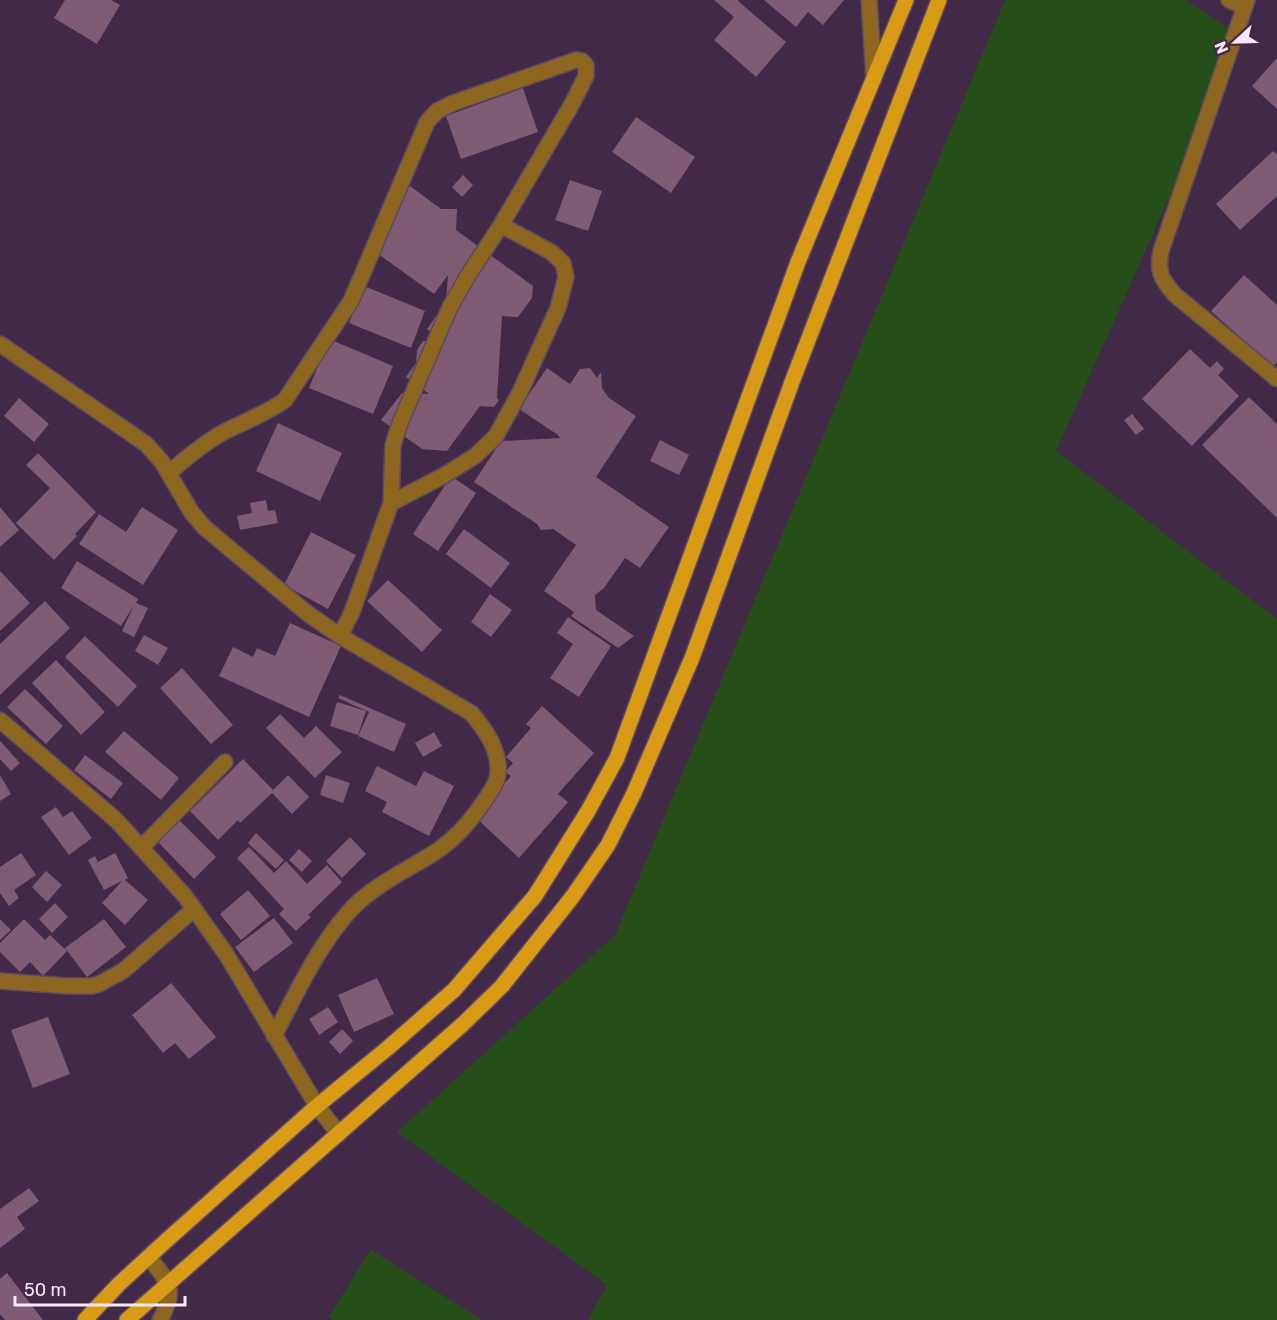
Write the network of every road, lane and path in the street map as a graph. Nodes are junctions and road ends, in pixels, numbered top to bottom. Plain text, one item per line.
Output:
1 (869, 0) edge
2 (906, 0) edge
3 (939, 0) edge
4 (1229, 0) edge
5 (1246, 3) edge
6 (874, 79) junction
7 (501, 225) junction
8 (0, 344) edge
9 (1277, 379) edge
10 (169, 473) junction
11 (391, 503) junction
12 (340, 636) junction
13 (0, 720) edge
14 (225, 762) dead end
15 (141, 848) junction
16 (194, 909) junction
17 (0, 981) edge
18 (274, 1036) junction
19 (317, 1106) junction
20 (339, 1134) junction
21 (149, 1257) junction
22 (168, 1283) junction
23 (85, 1320) edge
24 (127, 1320) edge
25 (160, 1320) edge

1 - 6 street
2 - 6 main road
3 - 20 main road
4 - 5 street
5 - 9 street
6 - 19 main road
7 - 10 street
7 - 11 street
7 - 11 street
8 - 10 street
10 - 12 street
11 - 12 street
12 - 18 street
13 - 15 street
14 - 15 street
15 - 16 street
16 - 17 street
16 - 18 street
18 - 19 street
19 - 20 street
19 - 21 main road
20 - 22 main road
21 - 22 street
21 - 23 main road
22 - 24 main road
22 - 25 street

